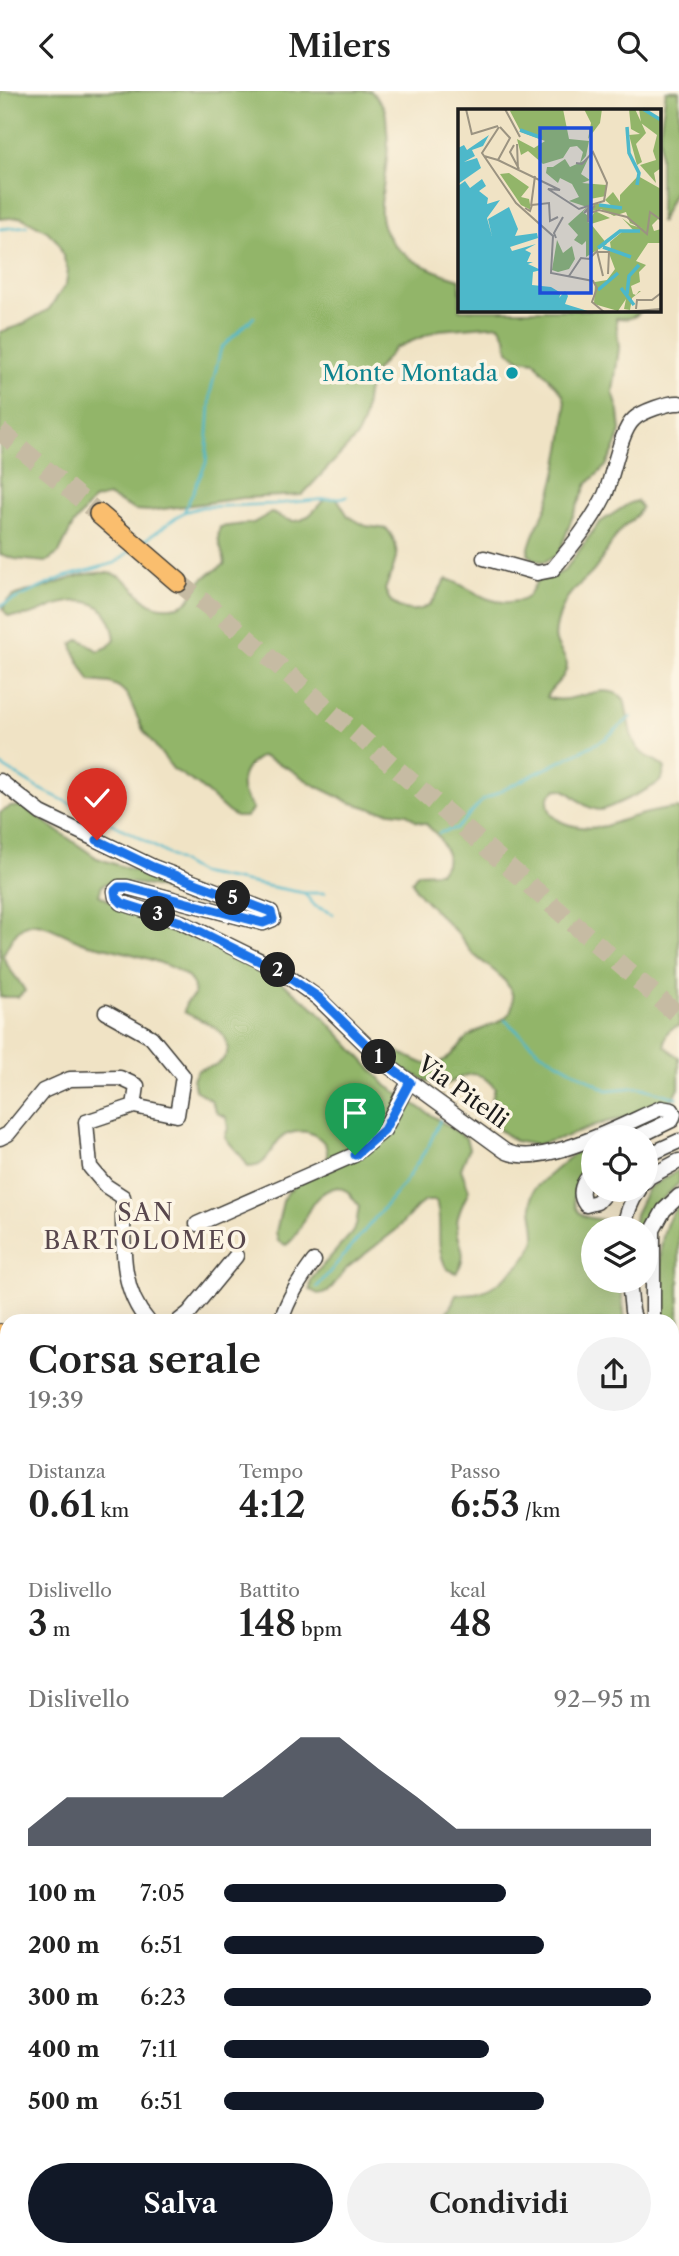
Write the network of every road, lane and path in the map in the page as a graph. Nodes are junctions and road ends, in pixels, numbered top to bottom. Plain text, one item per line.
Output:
1 (679, 403) edge
2 (99, 515) tunnel mouth
3 (484, 558) dead end
4 (178, 582) tunnel mouth
5 (0, 781) edge
6 (106, 1012) dead end
7 (410, 1082) junction
8 (134, 1106) junction
9 (676, 1108) edge
10 (658, 1127) edge
11 (0, 1138) edge
12 (679, 1141) edge
13 (658, 1151) edge
14 (679, 1161) edge
15 (658, 1172) edge
16 (679, 1196) edge
17 (197, 1224) dead end
18 (236, 1256) dead end
19 (314, 1261) dead end
20 (630, 1293) edge
21 (143, 1314) edge
22 (188, 1314) edge
23 (283, 1314) edge
24 (633, 1314) edge
25 (653, 1314) edge

1 - 3 street
2 - 4 highway
5 - 7 street, Via Pitelli
6 - 8 street
7 - 9 street, Via Pitelli
7 - 17 street
8 - 11 street
8 - 21 street
9 - 10 street, Via Pitelli
12 - 13 street
14 - 15 street
16 - 25 street
18 - 22 street
19 - 23 street
20 - 24 street

